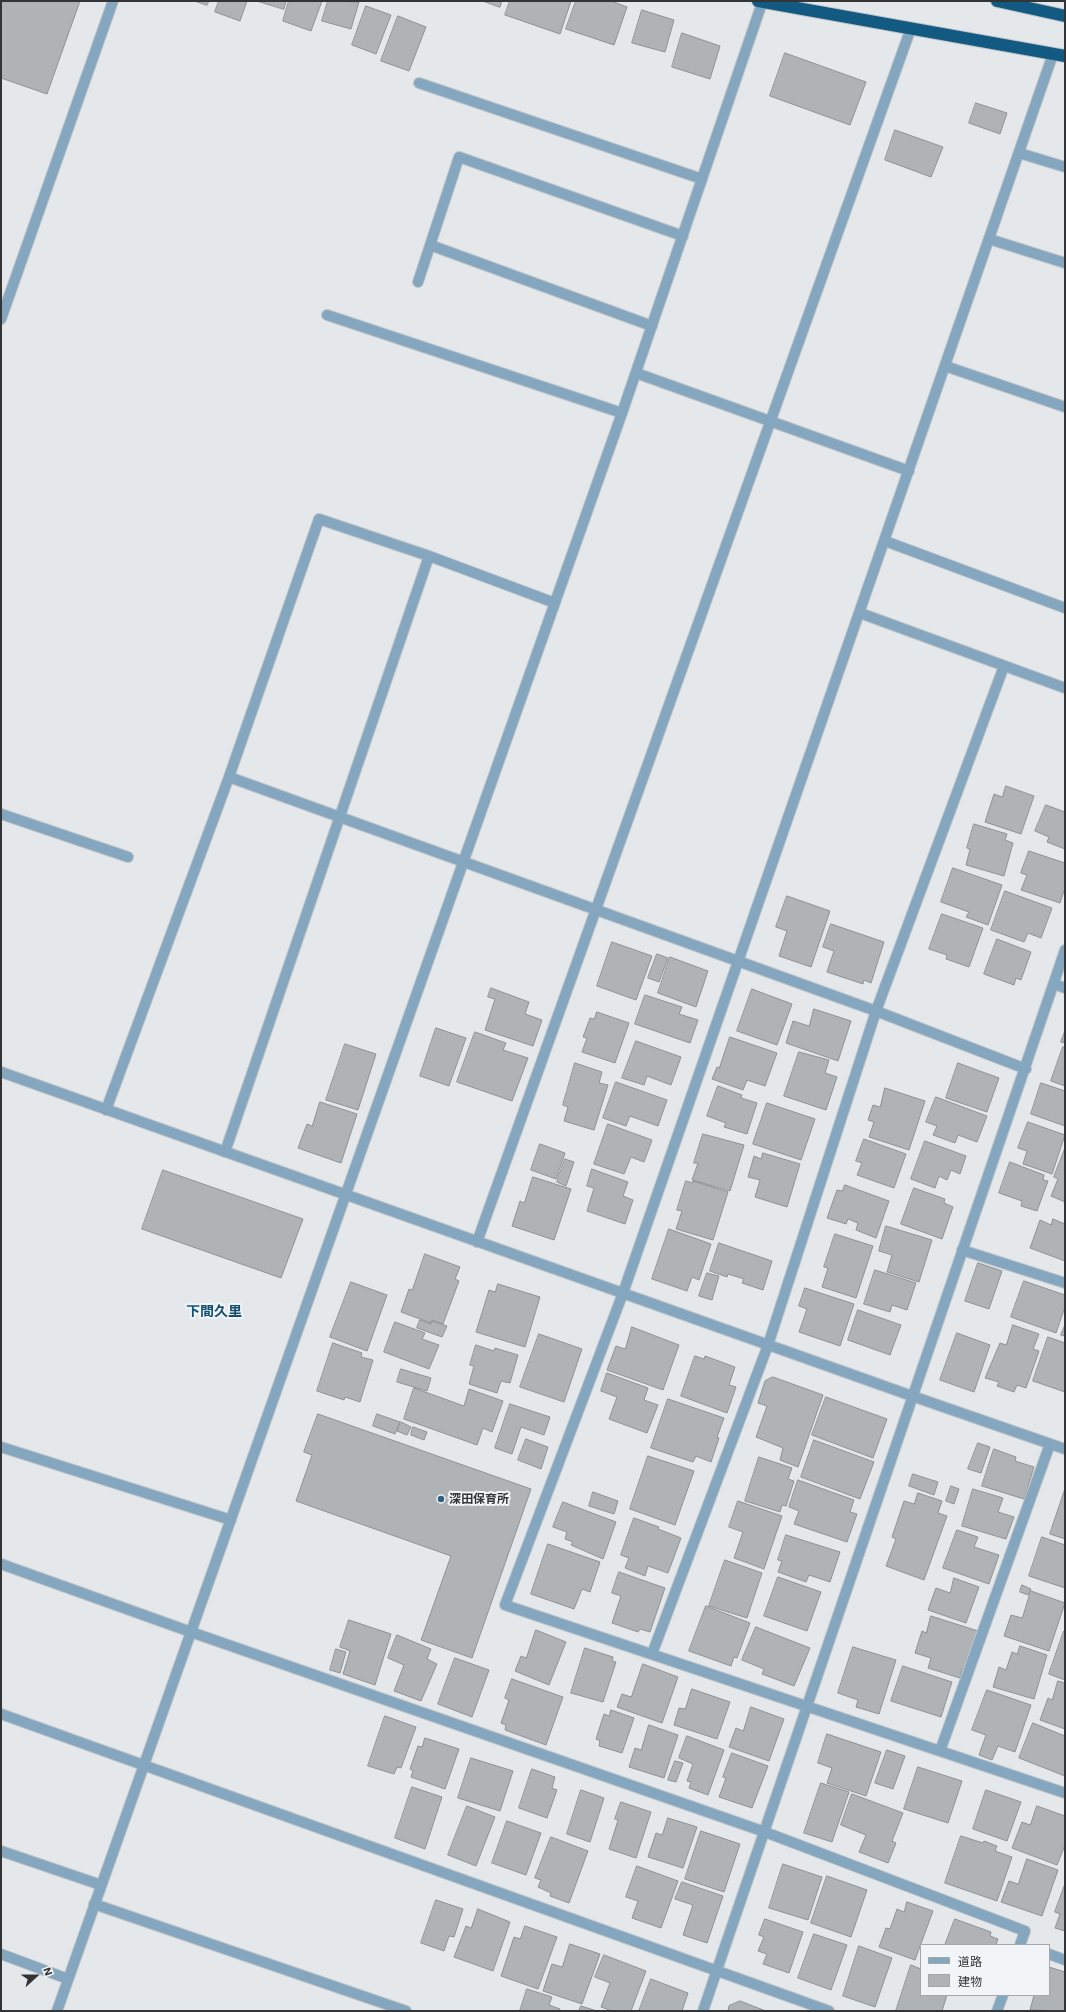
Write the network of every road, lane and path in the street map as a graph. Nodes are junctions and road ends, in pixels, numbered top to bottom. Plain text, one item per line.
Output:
1 (113, 1) edge
2 (997, 1) edge
3 (760, 2) edge
4 (1065, 16) edge
5 (911, 28) junction
6 (1059, 55) edge
7 (419, 83) dead end
8 (1019, 153) junction
9 (1065, 167) edge
10 (702, 179) junction
11 (682, 236) junction
12 (989, 239) junction
13 (430, 245) junction
14 (1065, 263) edge
15 (418, 282) dead end
16 (327, 316) dead end
17 (1, 319) edge
18 (652, 326) junction
19 (945, 366) junction
20 (636, 373) junction
21 (1065, 407) edge
22 (622, 413) junction
23 (771, 421) junction
24 (909, 470) junction
25 (885, 541) junction
26 (429, 556) junction
27 (555, 604) junction
28 (1065, 608) edge
29 (860, 613) junction
30 (1004, 666) junction
31 (1065, 688) edge
32 (229, 778) junction
33 (1, 814) edge
34 (339, 817) junction
35 (128, 857) dead end
36 (464, 862) junction
37 (596, 910) junction
38 (1065, 950) edge
39 (738, 962) junction
40 (1054, 984) junction
41 (1065, 988) edge
42 (876, 1011) junction
43 (1026, 1069) junction
44 (1, 1072) edge
45 (106, 1110) junction
46 (225, 1152) junction
47 (345, 1195) junction
48 (477, 1242) junction
49 (962, 1250) junction
50 (1065, 1283) edge
51 (623, 1294) junction
52 (768, 1345) junction
53 (912, 1396) junction
54 (1050, 1444) junction
55 (1, 1447) edge
56 (1065, 1449) edge
57 (231, 1520) junction
58 (1, 1564) edge
59 (191, 1632) junction
60 (652, 1654) junction
61 (808, 1705) junction
62 (1, 1714) edge
63 (940, 1750) junction
64 (144, 1764) junction
65 (1065, 1793) edge
66 (765, 1832) junction
67 (1, 1851) edge
68 (101, 1885) junction
69 (94, 1904) junction
70 (1021, 1944) edge
71 (1, 1954) edge
72 (1050, 1954) edge
73 (1065, 1960) edge
74 (716, 1971) junction
75 (68, 1979) junction
76 (1003, 1996) edge
77 (57, 2011) edge
78 (406, 2011) edge
79 (703, 2011) edge
80 (830, 2011) edge
81 (997, 2011) edge

1 - 17 street
2 - 4 highway
3 - 5 highway
3 - 10 street
5 - 6 highway
5 - 23 street
6 - 8 street
7 - 10 street
8 - 9 street
8 - 12 street
10 - 11 street
11 - 13 street
11 - 18 street
12 - 14 street
12 - 19 street
13 - 15 street
13 - 18 street
16 - 22 street
18 - 20 street
19 - 21 street
19 - 24 street
20 - 22 street
20 - 23 street
22 - 27 street
23 - 24 street
23 - 37 street
24 - 25 street
25 - 28 street
25 - 29 street
26 - 27 street
26 - 32 street
26 - 34 street
27 - 36 street
29 - 30 street
29 - 39 street
30 - 31 street
30 - 42 street
32 - 34 street
32 - 45 street
33 - 35 street
34 - 36 street
34 - 46 street
36 - 37 street
36 - 47 street
37 - 39 street
37 - 48 street
38 - 40 street
39 - 42 street
39 - 51 street
40 - 41 street
40 - 43 street
42 - 43 street
42 - 52 street
43 - 49 street
44 - 45 street
45 - 46 street
46 - 47 street
47 - 48 street
47 - 57 street
48 - 51 street
49 - 50 street
49 - 53 street
51 - 52 street
51 - 60 street
52 - 53 street
52 - 60 street
53 - 54 street
53 - 61 street
54 - 56 street
54 - 63 street
55 - 57 street
57 - 59 street
58 - 59 street
59 - 64 street
59 - 66 street
60 - 61 street
61 - 63 street
61 - 66 street
62 - 64 street
63 - 65 street
64 - 68 street
64 - 74 street
66 - 70 street
66 - 74 street
67 - 68 street
68 - 69 street
69 - 75 street
69 - 78 street
71 - 75 street
72 - 73 street
74 - 79 street
74 - 80 street
75 - 77 street
76 - 81 street

